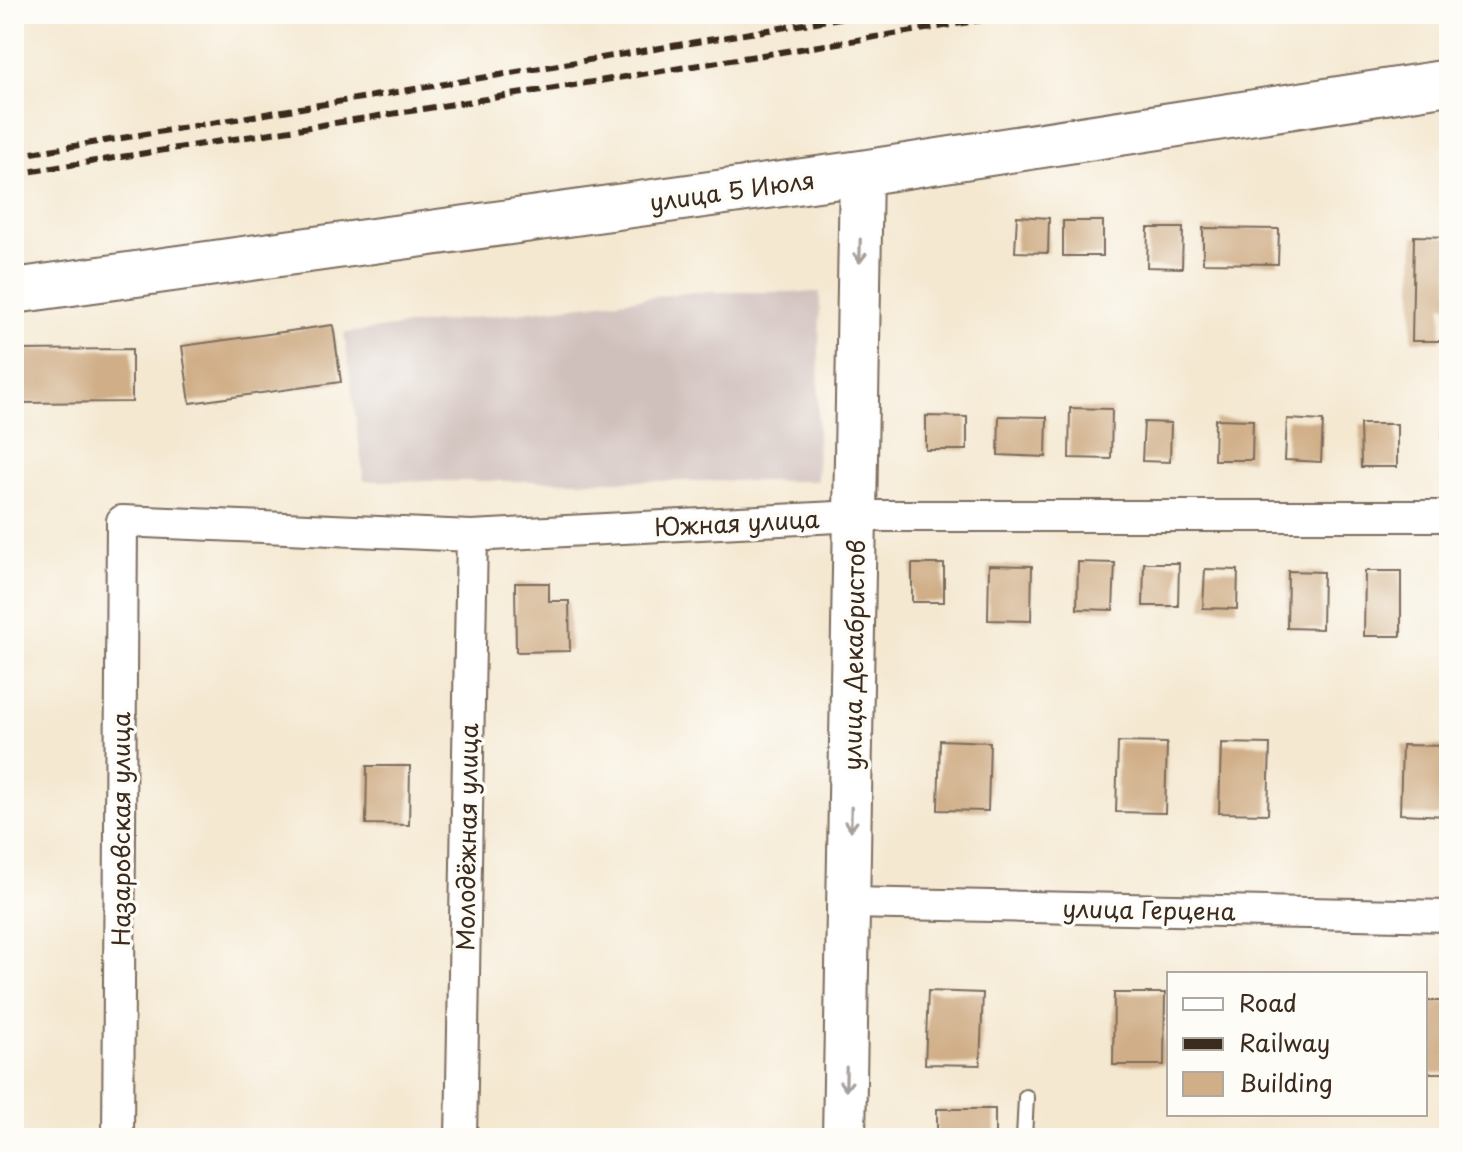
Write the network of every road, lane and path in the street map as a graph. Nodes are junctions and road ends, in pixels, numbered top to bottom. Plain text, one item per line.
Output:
1 (1449, 82) edge
2 (861, 173) junction
3 (14, 291) edge
4 (856, 516) junction
5 (1449, 516) edge
6 (122, 521) joint
7 (472, 536) junction
8 (850, 903) junction
9 (1449, 916) edge
10 (1026, 1097) dead end
11 (118, 1138) edge
12 (461, 1138) edge
13 (844, 1138) edge
14 (1024, 1138) edge

1 - 2 highway, улица 5 Июля
2 - 3 highway, улица 5 Июля
2 -> 4 main road, улица Декабристов
4 - 5 street, Южная улица
4 - 7 street, Южная улица
4 -> 8 main road, улица Декабристов
6 - 7 street, Южная улица
6 - 11 street, Назаровская улица
7 - 12 street, Молодёжная улица
8 - 9 street, улица Герцена
8 -> 13 main road, улица Декабристов
10 - 14 lane

